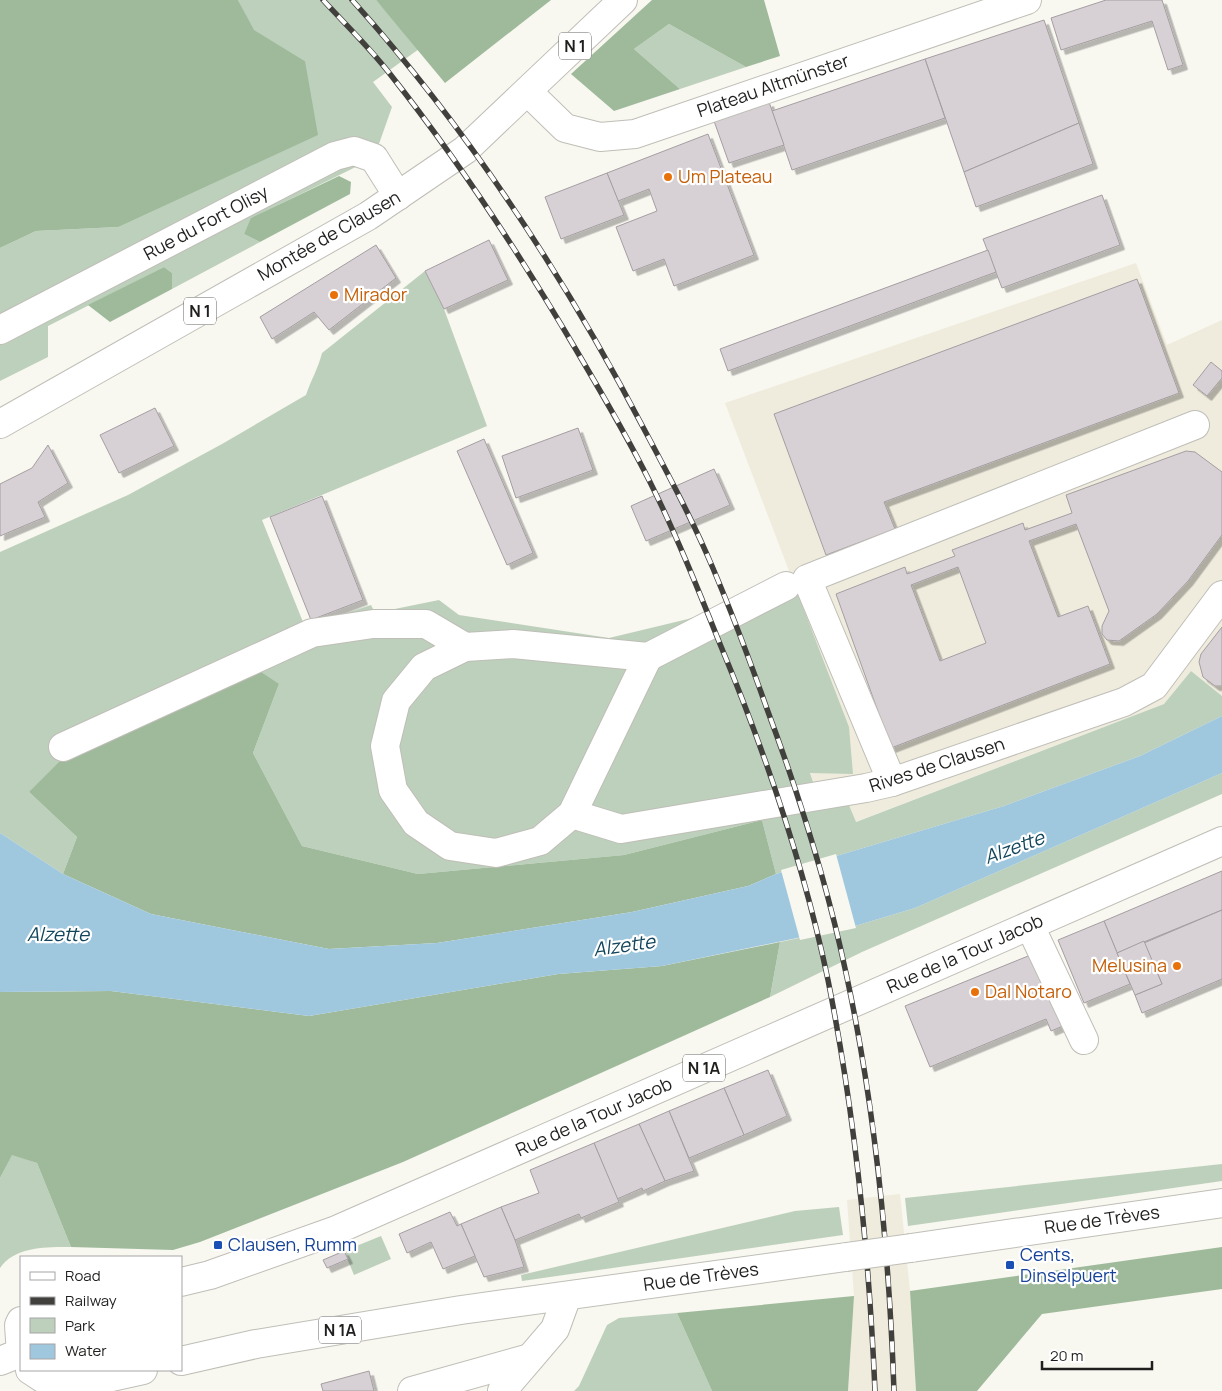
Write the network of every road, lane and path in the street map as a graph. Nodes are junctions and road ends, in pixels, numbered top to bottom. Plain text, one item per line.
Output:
1 (623, 0) edge
2 (1027, 0) edge
3 (528, 92) junction
4 (398, 196) junction
5 (0, 330) edge
6 (0, 424) edge
7 (1195, 425) dead end
8 (786, 586) dead end
9 (1222, 595) edge
10 (465, 647) junction
11 (648, 657) junction
12 (63, 747) dead end
13 (892, 782) junction
14 (572, 814) junction
15 (1222, 841) edge
16 (1030, 926) junction
17 (1084, 1040) dead end
18 (1222, 1203) edge
19 (182, 1282) edge
20 (567, 1296) junction
21 (20, 1323) edge
22 (530, 1358) junction
23 (18, 1359) edge
24 (182, 1361) edge
25 (34, 1371) edge
26 (139, 1371) edge
27 (412, 1391) edge
28 (502, 1391) edge

1 - 3 main road, Montée de Clausen / N 1
2 - 3 main road, Plateau Altmünster
3 - 4 main road, Montée de Clausen / N 1
4 - 5 main road, Rue du Fort Olisy
4 - 6 main road, Montée de Clausen / N 1
7 - 13 main road
8 - 11 main road
9 - 13 main road, Rives de Clausen
10 - 11 main road
10 - 12 main road
10 - 14 main road
11 - 14 main road
13 - 14 main road, Rives de Clausen
15 - 16 main road, Rue de la Tour Jacob / N 1A
16 - 17 main road
16 - 19 main road, Rue de la Tour Jacob / N 1A
18 - 20 main road, Rue de Trèves / N 1A, bridge
20 - 22 main road
20 - 24 main road, Rue de Trèves / N 1A
21 - 23 main road
22 - 27 main road
22 - 28 main road
25 - 26 main road

